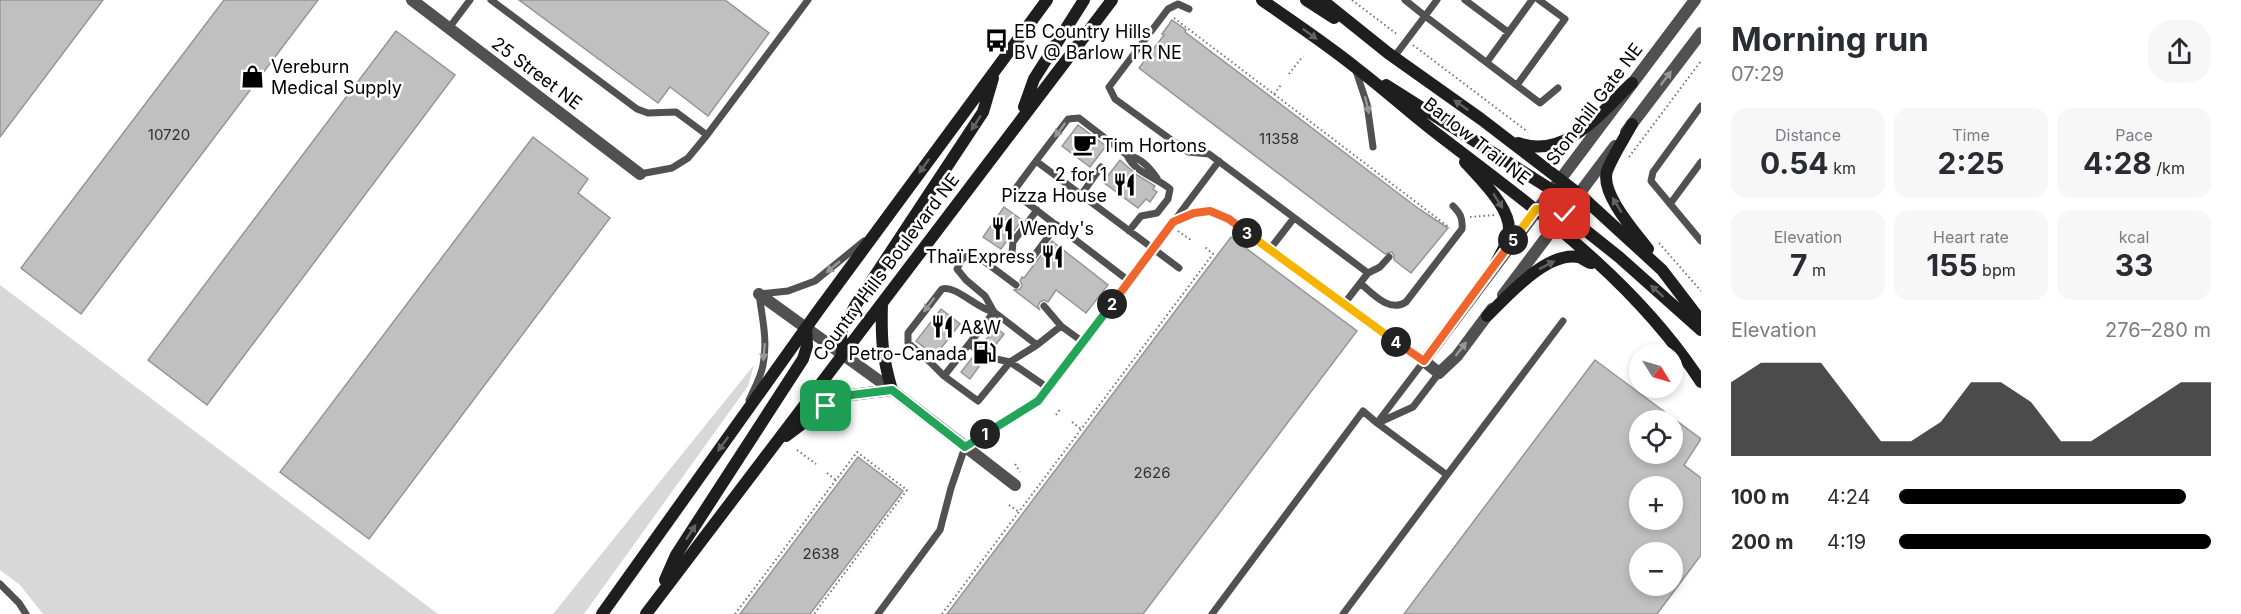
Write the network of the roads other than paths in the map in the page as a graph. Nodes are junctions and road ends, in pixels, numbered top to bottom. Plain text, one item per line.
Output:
1 (412, 0) edge
2 (470, 0) edge
3 (491, 0) edge
4 (808, 0) edge
5 (1047, 0) edge
6 (1084, 0) edge
7 (1112, 0) edge
8 (1262, 0) edge
9 (1306, 0) edge
10 (1324, 0) edge
11 (1405, 0) edge
12 (1437, 0) edge
13 (1465, 0) edge
14 (1532, 0) edge
15 (1539, 0) edge
16 (1695, 0) edge
17 (1189, 9) dead end
18 (1425, 16) junction
19 (449, 28) junction
20 (1508, 32) junction
21 (1701, 33) edge
22 (1391, 55) junction
23 (1487, 62) junction
24 (1354, 66) junction
25 (996, 68) junction
26 (1632, 83) junction
27 (1517, 86) junction
28 (1558, 88) dead end
29 (1701, 106) edge
30 (1019, 120) junction
31 (1632, 124) junction
32 (707, 135) junction
33 (1508, 140) junction
34 (1446, 141) junction
35 (1373, 147) dead end
36 (1036, 161) junction
37 (1220, 161) junction
38 (1701, 162) edge
39 (1101, 167) dead end
40 (640, 174) joint
41 (1560, 179) junction
42 (1551, 190) junction
43 (1579, 194) junction
44 (1081, 195) junction
45 (1670, 204) junction
46 (1453, 206) dead end
47 (1536, 209) junction
48 (1037, 210) junction
49 (1565, 214) junction
50 (1294, 218) junction
51 (1173, 222) junction
52 (1057, 225) junction
53 (1556, 225) junction
54 (878, 230) junction
55 (1129, 231) junction
56 (1701, 241) edge
57 (1153, 249) junction
58 (1270, 249) junction
59 (1389, 257) dead end
60 (1496, 263) junction
61 (1179, 268) dead end
62 (1662, 270) junction
63 (1608, 272) junction
64 (1368, 273) junction
65 (1129, 280) junction
66 (1360, 284) junction
67 (1016, 285) dead end
68 (759, 294) junction
69 (882, 303) junction
70 (1344, 304) junction
71 (1044, 306) dead end
72 (994, 312) junction
73 (1487, 316) junction
74 (1563, 321) dead end
75 (1701, 321) edge
76 (1061, 326) junction
77 (806, 328) junction
78 (1701, 330) edge
79 (1083, 342) junction
80 (969, 344) junction
81 (1037, 345) junction
82 (978, 350) dead end
83 (842, 355) junction
84 (987, 357) dead end
85 (1424, 361) junction
86 (1010, 362) junction
87 (1439, 373) junction
88 (944, 376) junction
89 (1701, 382) edge
90 (1048, 388) junction
91 (892, 390) junction
92 (742, 417) junction
93 (1377, 423) junction
94 (773, 446) junction
95 (965, 447) junction
96 (1447, 475) junction
97 (1019, 481) road end
98 (0, 584) edge
99 (654, 602) junction
100 (26, 614) edge
101 (602, 614) edge
102 (646, 614) edge
103 (878, 614) edge
104 (1212, 614) edge
105 (1343, 614) edge

1 - 19 street, 25 Street NE
2 - 19 lane
3 - 32 lane
4 - 32 lane
5 - 25 main road, Country Hills Boulevard NE
6 - 30 main road
7 - 30 main road, Country Hills Boulevard NE
8 -> 24 main road, Barlow Trail NE
9 - 22 main road
10 - 22 main road, Barlow Trail NE
11 - 18 lane
12 - 18 lane
13 - 20 lane
14 - 20 lane
15 - 27 lane
16 - 26 street, Stonehill Gate NE
17 - 37 lane
18 - 22 lane
18 - 23 lane
19 - 40 street, 25 Street NE
20 - 23 lane
31 -> 21 street
33 -> 22 main road, Barlow Trail NE
23 - 27 lane
24 - 34 main road, Barlow Trail NE
24 -> 35 lane
24 - 42 main road
25 -> 54 main road, Country Hills Boulevard NE
25 -> 83 main road
26 - 33 main road
26 - 41 street, Stonehill Gate NE
27 - 28 lane
29 - 45 lane
30 - 69 main road, Country Hills Boulevard NE
31 - 43 street
62 -> 31 main road
32 - 40 lane
33 - 41 main road, Barlow Trail NE
34 - 47 main road, Barlow Trail NE
34 -> 60 main road
36 - 44 lane
36 - 48 lane
55 -> 36 lane
37 - 50 lane
37 - 51 lane
38 - 45 lane
39 - 44 lane
41 - 42 street, Stonehill Gate NE
41 - 43 main road, Barlow Trail NE
42 - 43 main road
42 - 47 street, Stonehill Gate NE
43 - 49 street
43 - 62 main road, Barlow Trail NE
44 - 55 lane
45 - 56 lane
46 - 66 lane
47 - 49 main road
47 - 53 main road, Barlow Trail NE
47 - 60 street, Stonehill Gate NE
48 - 52 lane
48 - 52 lane
49 - 53 street
78 -> 49 main road
50 - 58 lane
50 - 64 lane
51 - 57 lane
51 - 58 lane
52 - 65 lane
53 - 63 main road, Barlow Trail NE
53 - 73 street
54 -> 68 lane
54 - 77 main road, Country Hills Boulevard NE
55 - 57 lane
57 - 61 lane
57 - 65 lane
58 - 70 lane
59 - 64 lane
60 - 85 street, Stonehill Gate NE
62 - 75 main road, Barlow Trail NE
73 -> 63 main road
63 - 89 main road, Barlow Trail NE
64 - 66 lane
65 - 79 lane
66 - 70 lane
67 - 72 lane
68 - 77 street
68 -> 92 lane
69 - 83 main road, Country Hills Boulevard NE
69 - 91 main road
70 - 85 lane
71 - 76 lane
72 - 80 lane
72 - 81 lane
72 -> 88 lane
87 -> 73 street
74 - 96 lane
76 - 79 lane
76 - 81 lane
77 - 83 street
77 - 92 main road, Country Hills Boulevard NE
99 -> 77 main road
79 - 90 lane
80 - 82 lane
80 - 88 lane
81 - 86 lane
83 - 91 street
83 - 94 main road, Country Hills Boulevard NE
84 - 86 lane
85 - 87 street
85 - 93 lane
86 - 88 lane
86 - 90 lane
87 - 93 lane
90 - 95 lane
91 - 94 main road
91 - 95 street
92 -> 101 main road, Country Hills Boulevard NE
93 - 96 lane
93 - 104 lane
94 - 99 main road, Country Hills Boulevard NE
95 - 97 street
95 - 103 lane
96 - 105 lane
98 - 100 lane
99 - 102 main road, Country Hills Boulevard NE

